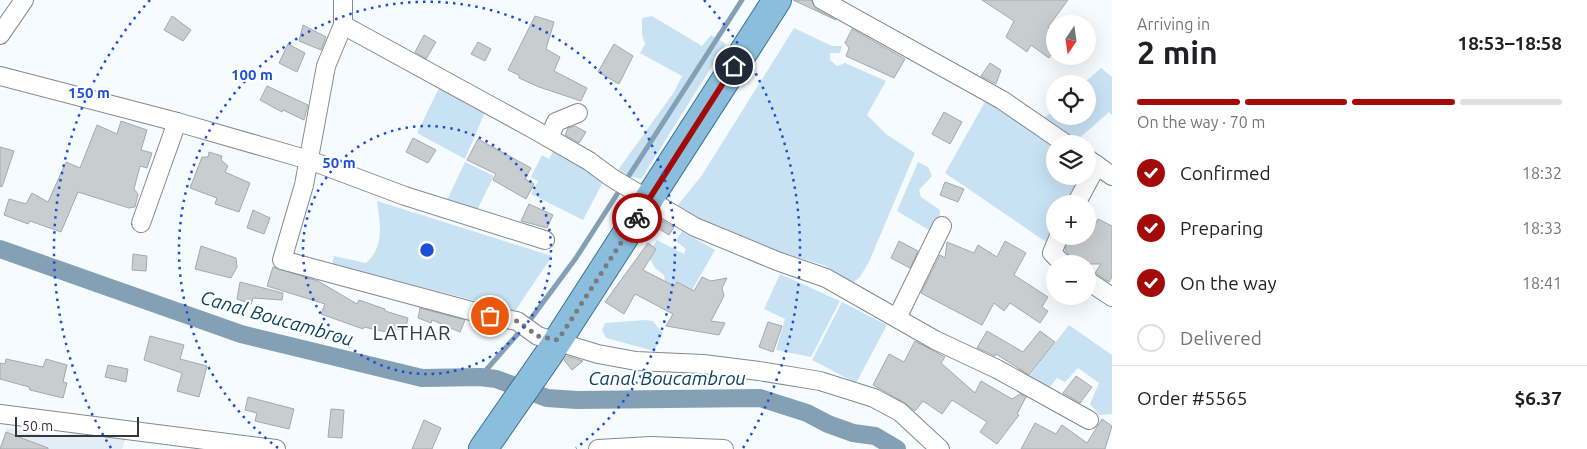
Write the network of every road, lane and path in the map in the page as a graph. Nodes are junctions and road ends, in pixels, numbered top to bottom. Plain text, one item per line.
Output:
1 (24, 0) edge
2 (343, 0) edge
3 (777, 0) edge
4 (822, 0) edge
5 (343, 26) junction
6 (0, 35) edge
7 (0, 76) edge
8 (578, 113) dead end
9 (177, 122) junction
10 (1053, 135) edge
11 (549, 138) junction
12 (309, 160) junction
13 (1096, 165) edge
14 (1112, 176) edge
15 (640, 195) junction
16 (142, 223) dead end
17 (942, 226) dead end
18 (545, 240) dead end
19 (1096, 286) edge
20 (1112, 297) edge
21 (897, 318) junction
22 (548, 343) junction
23 (0, 414) edge
24 (1089, 420) dead end
25 (490, 440) edge
26 (276, 449) edge
27 (598, 449) edge
28 (724, 449) edge
29 (940, 449) edge

1 - 6 street
2 - 5 street
3 - 15 main road
4 - 10 street
5 - 11 street
5 - 12 street
7 - 9 street
8 - 11 street
9 - 12 street
9 - 16 street
11 - 15 street
12 - 18 street
12 - 22 street
13 - 14 street
15 - 21 street
15 - 22 main road
17 - 21 street
19 - 20 street
21 - 24 street
22 - 25 main road
22 - 29 street
23 - 26 street
27 - 28 street

